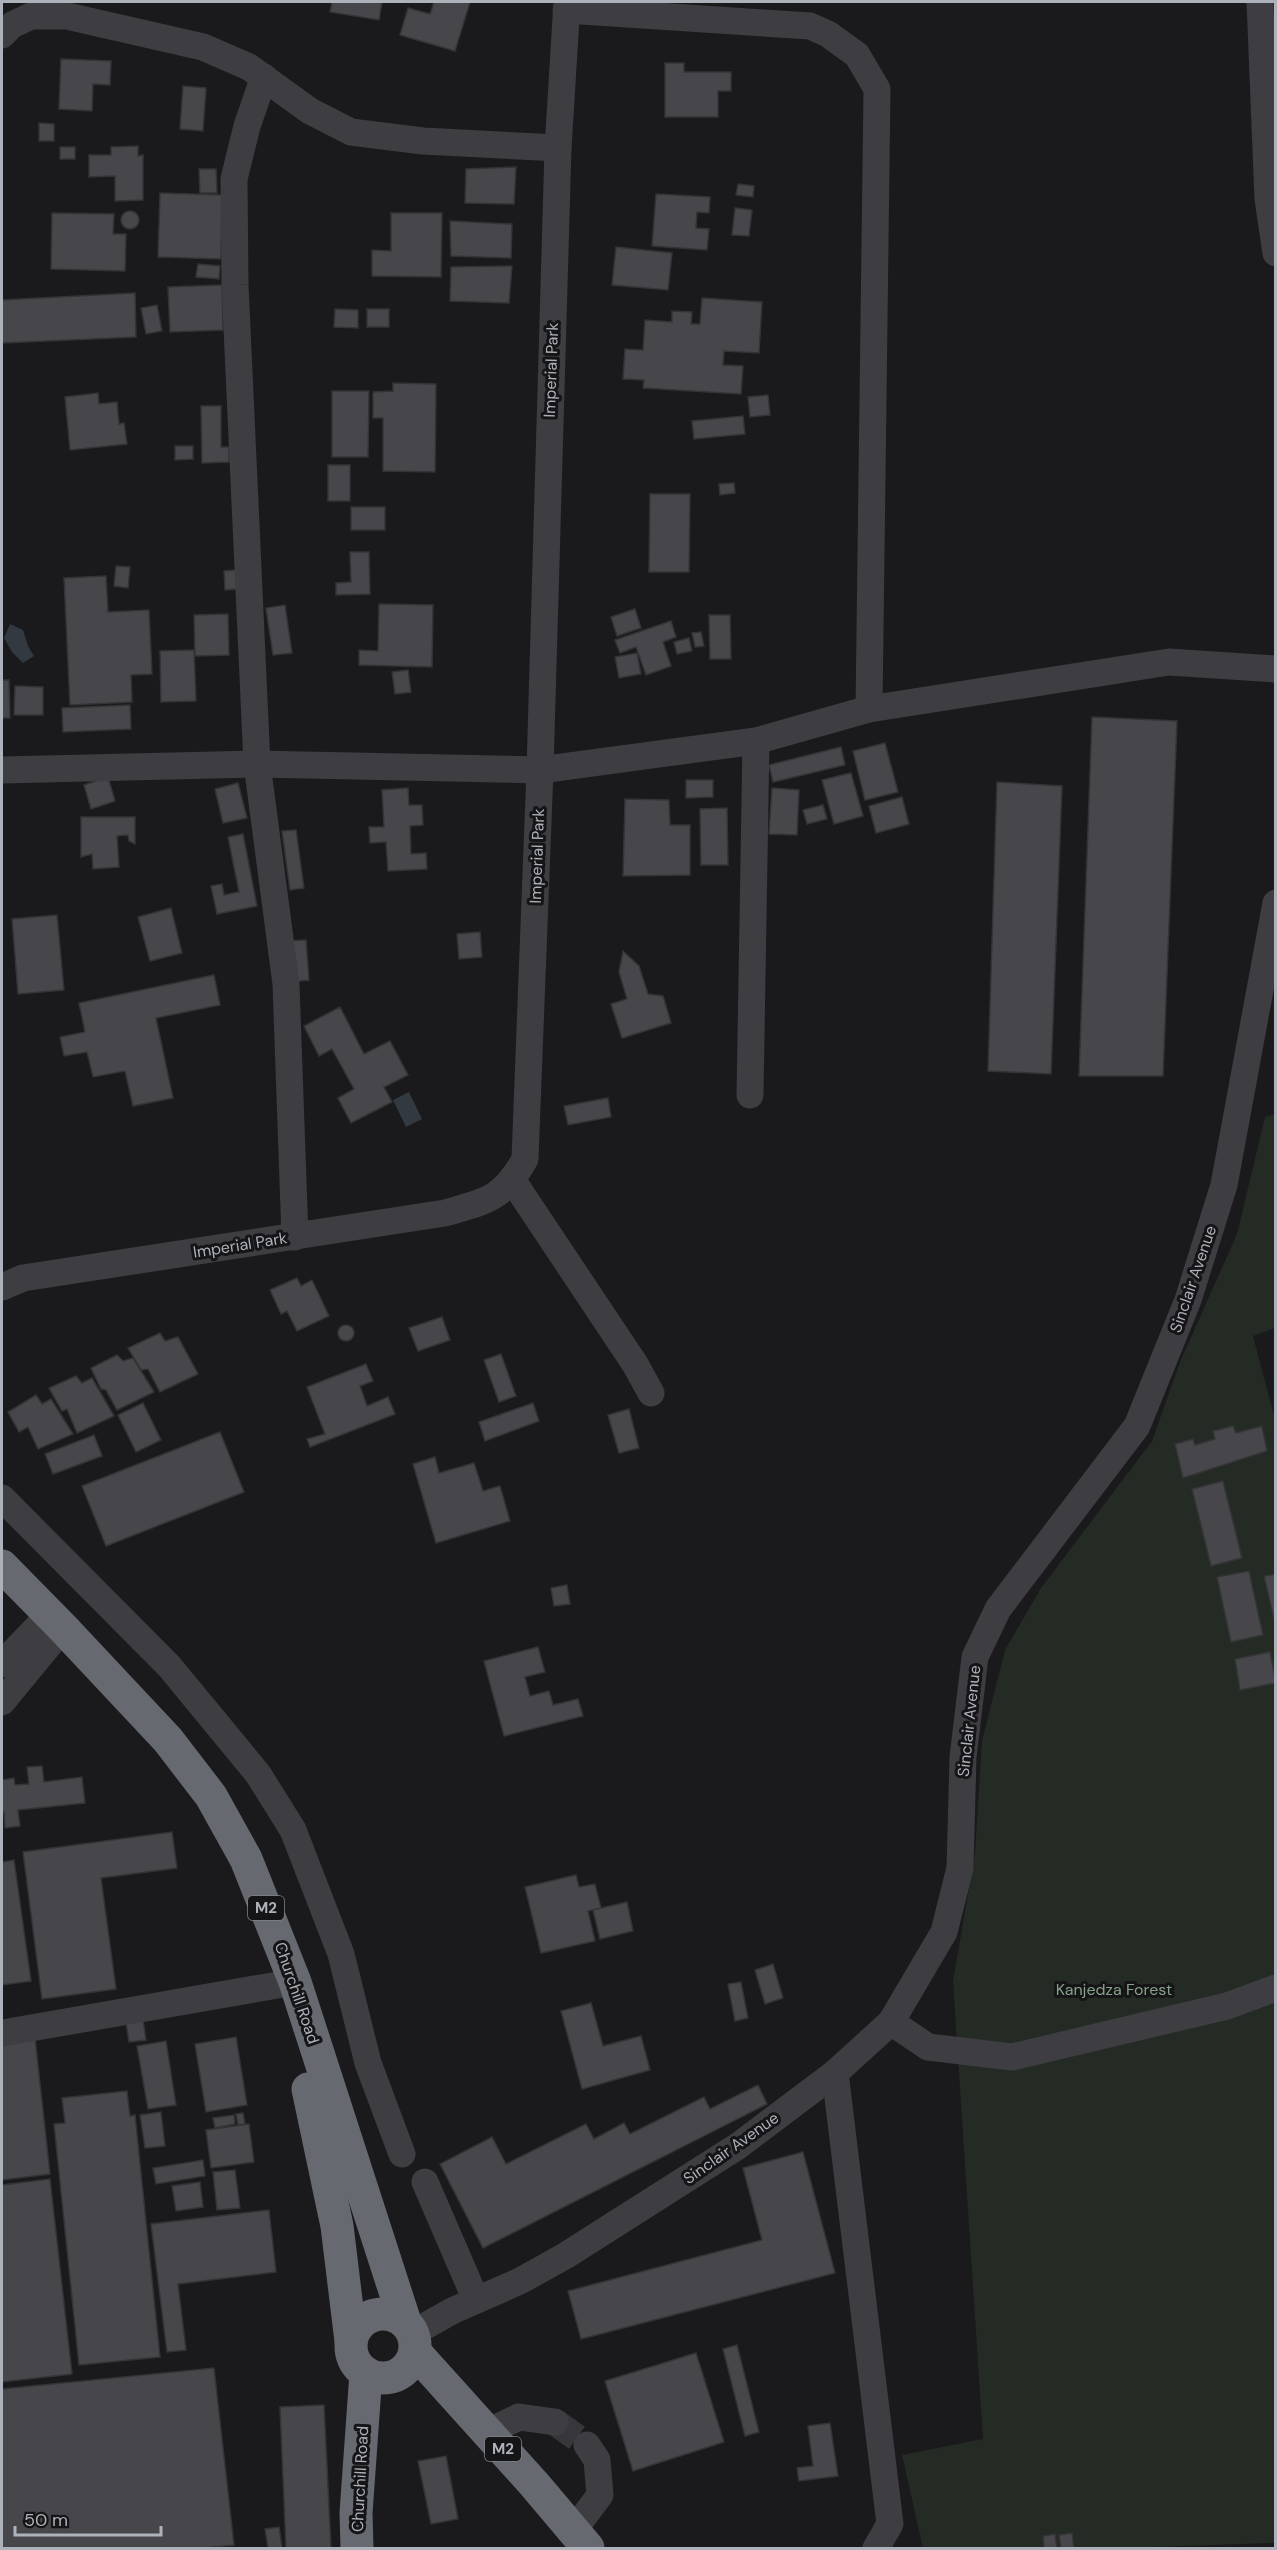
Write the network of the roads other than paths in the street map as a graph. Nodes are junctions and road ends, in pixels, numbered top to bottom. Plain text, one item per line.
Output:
1 (1260, 2) edge
2 (567, 6) edge
3 (2, 35) edge
4 (264, 77) junction
5 (558, 148) junction
6 (1275, 253) edge
7 (1275, 669) edge
8 (869, 709) junction
9 (756, 741) junction
10 (257, 764) junction
11 (2, 770) edge
12 (540, 770) junction
13 (1275, 903) edge
14 (750, 1095) dead end
15 (513, 1181) junction
16 (295, 1237) junction
17 (2, 1287) edge
18 (651, 1393) dead end
19 (2, 1498) edge
20 (2, 1566) edge
21 (2, 1595) edge
22 (50, 1628) junction
23 (2, 1665) edge
24 (2, 1702) edge
25 (287, 1984) junction
26 (1275, 1988) edge
27 (891, 2022) junction
28 (2, 2033) edge
29 (835, 2073) junction
30 (402, 2154) dead end
31 (425, 2182) dead end
32 (476, 2300) junction
33 (411, 2336) junction
34 (351, 2341) junction
35 (366, 2373) junction
36 (555, 2422) tunnel mouth
37 (488, 2432) junction
38 (587, 2445) tunnel mouth
39 (580, 2540) edge
40 (357, 2548) edge
41 (876, 2548) edge

1 - 6 street
2 - 5 street, Imperial Park
2 - 8 street
3 - 4 street
4 - 5 street
4 - 10 street
5 - 12 street, Imperial Park
7 - 8 street
8 - 9 street
9 - 12 street
9 - 14 street
10 - 11 street
10 - 12 street
10 - 16 street
12 - 15 street, Imperial Park
13 - 27 street, Sinclair Avenue
15 - 16 street, Imperial Park
15 - 18 street
16 - 17 street, Imperial Park
19 - 30 street
20 - 22 highway, Churchill Road / M2
21 - 22 highway, Churchill Road / M2
22 - 23 street
22 - 24 street
22 - 25 highway, Churchill Road / M2
25 - 28 street
25 - 33 highway, Churchill Road / M2
25 - 34 highway, Churchill Road / M2
26 - 27 street
27 - 29 street, Sinclair Avenue
29 - 32 street, Sinclair Avenue
29 - 41 street
31 - 32 street
32 - 33 street, Sinclair Avenue
33 - 34 highway
33 - 35 highway
33 - 37 highway, M2
34 - 35 highway, Churchill Road
35 - 40 highway, Churchill Road
36 - 37 street
37 - 39 highway, M2
38 - 39 street

